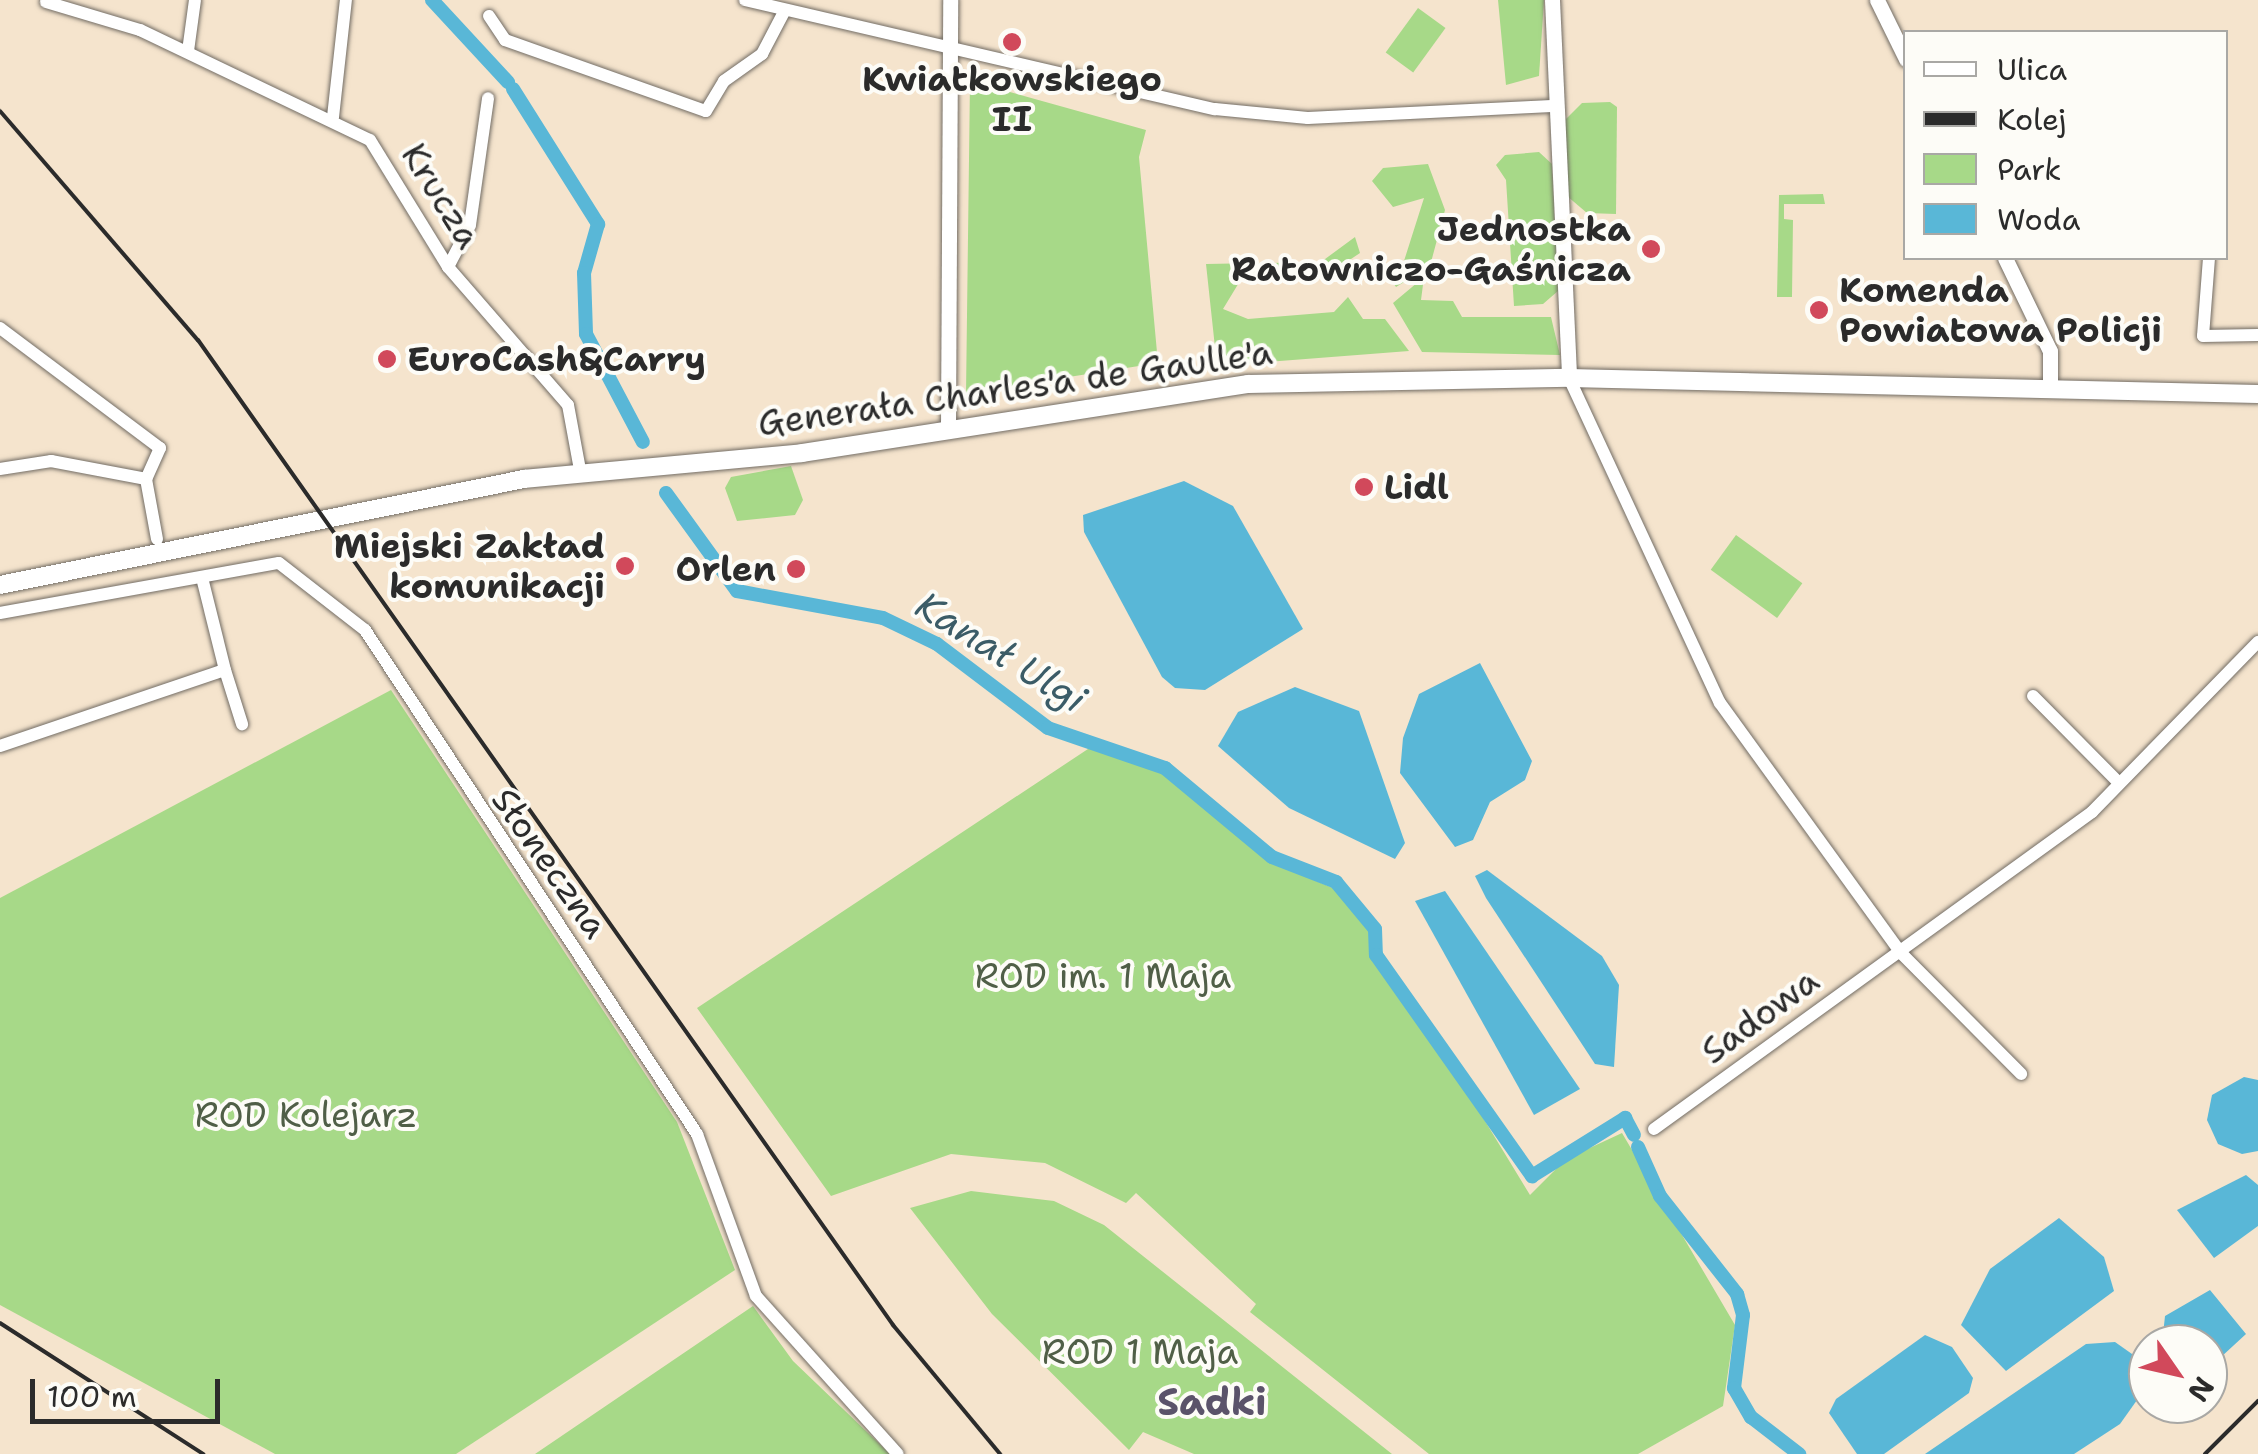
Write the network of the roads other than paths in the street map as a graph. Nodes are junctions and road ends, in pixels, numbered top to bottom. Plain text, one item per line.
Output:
1 (195, 0) edge
2 (346, 0) edge
3 (745, 0) edge
4 (950, 0) edge
5 (1552, 0) edge
6 (1877, 0) edge
7 (46, 2) edge
8 (784, 12) junction
9 (488, 16) dead end
10 (950, 43) junction
11 (188, 51) junction
12 (1903, 54) edge
13 (488, 98) dead end
14 (1557, 106) junction
15 (333, 118) junction
16 (2006, 260) edge
17 (2208, 260) edge
18 (448, 266) junction
19 (0, 328) edge
20 (2258, 335) edge
21 (1568, 378) junction
22 (2050, 390) junction
23 (2258, 394) edge
24 (948, 428) junction
25 (0, 469) edge
26 (580, 474) junction
27 (146, 478) junction
28 (157, 539) dead end
29 (202, 578) junction
30 (0, 585) edge
31 (0, 614) edge
32 (2258, 642) edge
33 (225, 670) junction
34 (2033, 696) dead end
35 (242, 724) dead end
36 (0, 746) edge
37 (2119, 784) junction
38 (1900, 952) junction
39 (2020, 1074) dead end
40 (1654, 1129) dead end
41 (898, 1454) edge

1 - 11 street
2 - 15 street
3 - 8 street
4 - 10 street
5 - 14 street
6 - 12 street
7 - 11 street, Krucza
8 - 9 street
8 - 10 street
10 - 14 street
10 - 24 street
11 - 15 street, Krucza
13 - 18 street
14 - 21 street
15 - 18 street, Krucza
16 - 22 street
17 - 20 street
18 - 26 street, Krucza
19 - 27 street
21 - 22 main road, Generała Charles'a de Gaulle'a
21 - 24 main road, Generała Charles'a de Gaulle'a
21 - 38 street
22 - 23 main road, Generała Charles'a de Gaulle'a
24 - 26 main road, Generała Charles'a de Gaulle'a
25 - 27 street
26 - 30 main road, Generała Charles'a de Gaulle'a
27 - 28 street
29 - 31 street, Słoneczna
29 - 33 street
29 - 41 street, Słoneczna
32 - 37 street, Sadowa
33 - 35 street
33 - 36 street
34 - 37 street
37 - 38 street, Sadowa
38 - 39 street
38 - 40 street, Sadowa

